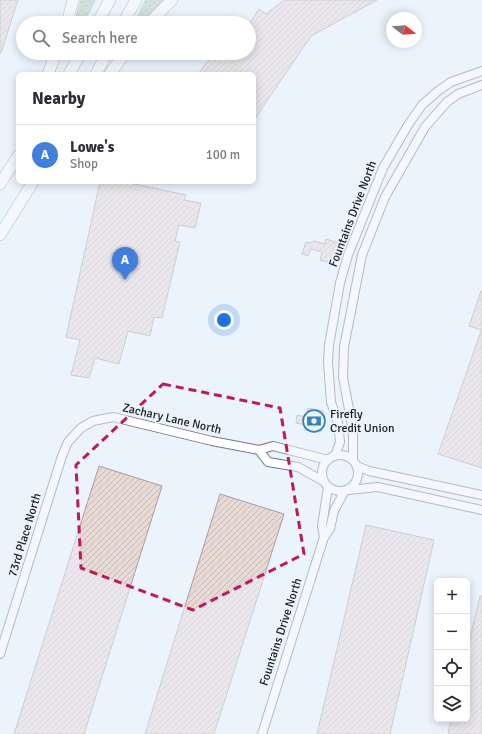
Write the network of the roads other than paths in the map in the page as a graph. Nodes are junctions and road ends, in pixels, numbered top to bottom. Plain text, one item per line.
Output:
1 (73, 0) edge
2 (110, 0) edge
3 (136, 0) edge
4 (172, 0) edge
5 (69, 16) edge
6 (101, 16) edge
7 (127, 16) edge
8 (156, 16) edge
9 (53, 60) edge
10 (77, 60) edge
11 (103, 60) edge
12 (120, 60) edge
13 (482, 71) edge
14 (49, 72) edge
15 (70, 72) edge
16 (97, 72) edge
17 (111, 72) edge
18 (482, 85) edge
19 (16, 159) edge
20 (0, 184) edge
21 (33, 184) edge
22 (0, 235) edge
23 (82, 428) joint
24 (259, 450) junction
25 (331, 458) junction
26 (355, 463) junction
27 (325, 484) junction
28 (347, 491) junction
29 (482, 495) edge
30 (482, 510) edge
31 (324, 536) junction
32 (0, 654) edge
33 (262, 734) edge

1 - 5 highway
2 - 6 highway
3 - 7 highway
4 - 8 highway
9 - 14 highway
10 - 15 highway
11 - 16 highway
12 - 17 highway
13 - 25 street, Fountains Drive North
18 - 26 street, Fountains Drive North
19 - 20 highway
21 - 22 highway
23 - 24 street, Zachary Lane North
23 - 32 street, 73rd Place North
24 - 25 street, Zachary Lane North
24 - 27 street, Zachary Lane North
25 - 26 street
25 - 27 street
26 - 28 street
26 - 29 street
27 - 28 street
27 - 31 street, Fountains Drive North
28 - 30 street
28 - 31 street, Fountains Drive North
31 - 33 street, Fountains Drive North

